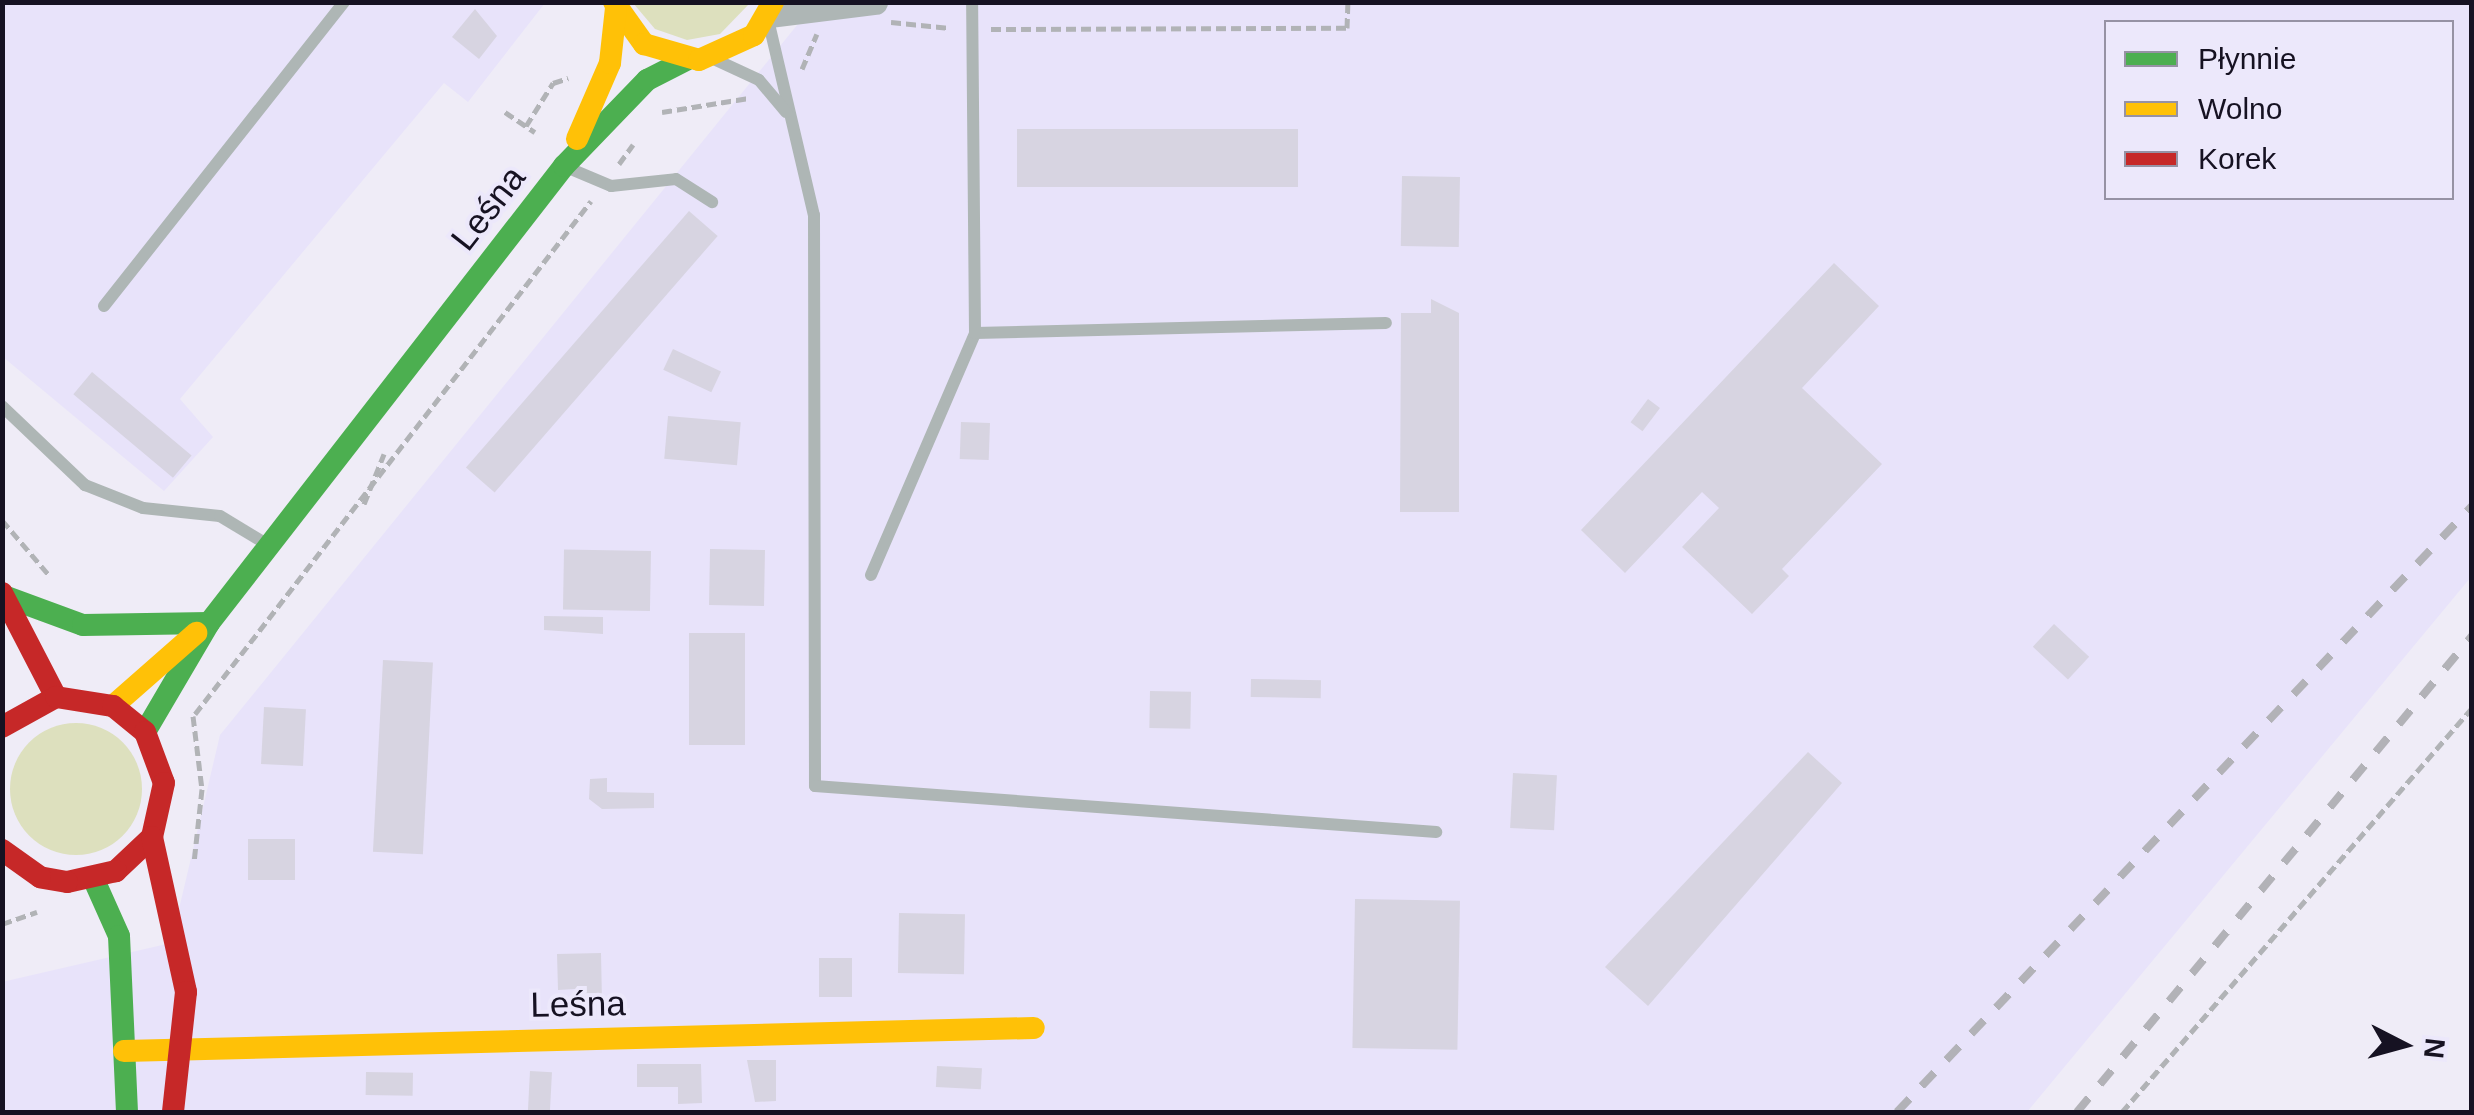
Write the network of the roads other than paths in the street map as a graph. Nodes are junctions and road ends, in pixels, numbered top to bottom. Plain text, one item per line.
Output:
1 (344, 2) edge
2 (972, 2) edge
3 (615, 5) edge
4 (771, 9) edge
5 (879, 12) edge
6 (712, 58) junction
7 (686, 60) junction
8 (795, 127) junction
9 (564, 166) junction
10 (712, 202) dead end
11 (104, 306) dead end
12 (1386, 323) dead end
13 (976, 333) junction
14 (2, 406) edge
15 (270, 546) junction
16 (871, 575) dead end
17 (4, 594) edge
18 (208, 623) junction
19 (56, 697) junction
20 (113, 706) junction
21 (2, 727) edge
22 (145, 732) junction
23 (1436, 832) dead end
24 (152, 836) junction
25 (7, 865) edge
26 (94, 880) junction
27 (1034, 1028) dead end
28 (124, 1051) junction
29 (183, 1051) junction
30 (127, 1112) edge
31 (173, 1112) edge

1 - 11 lane
2 - 13 lane
3 - 7 street
3 - 9 street, Leśna
4 - 5 street
4 - 6 street
4 - 8 lane
6 - 7 street
6 - 8 lane
7 - 9 street, Leśna
8 - 23 lane
9 - 10 lane
9 - 15 street, Leśna
12 - 13 lane
13 - 16 lane
14 - 15 lane
15 - 18 street, Leśna
17 - 18 street
17 - 19 street
18 - 20 street, Leśna
18 - 22 street, Leśna
19 - 20 street
19 - 21 street
20 - 22 street
22 - 24 street
24 - 26 street
24 - 29 street
25 - 26 street
26 - 28 street
27 - 29 street, Leśna
28 - 29 street, Leśna
28 - 30 street
29 - 31 street

